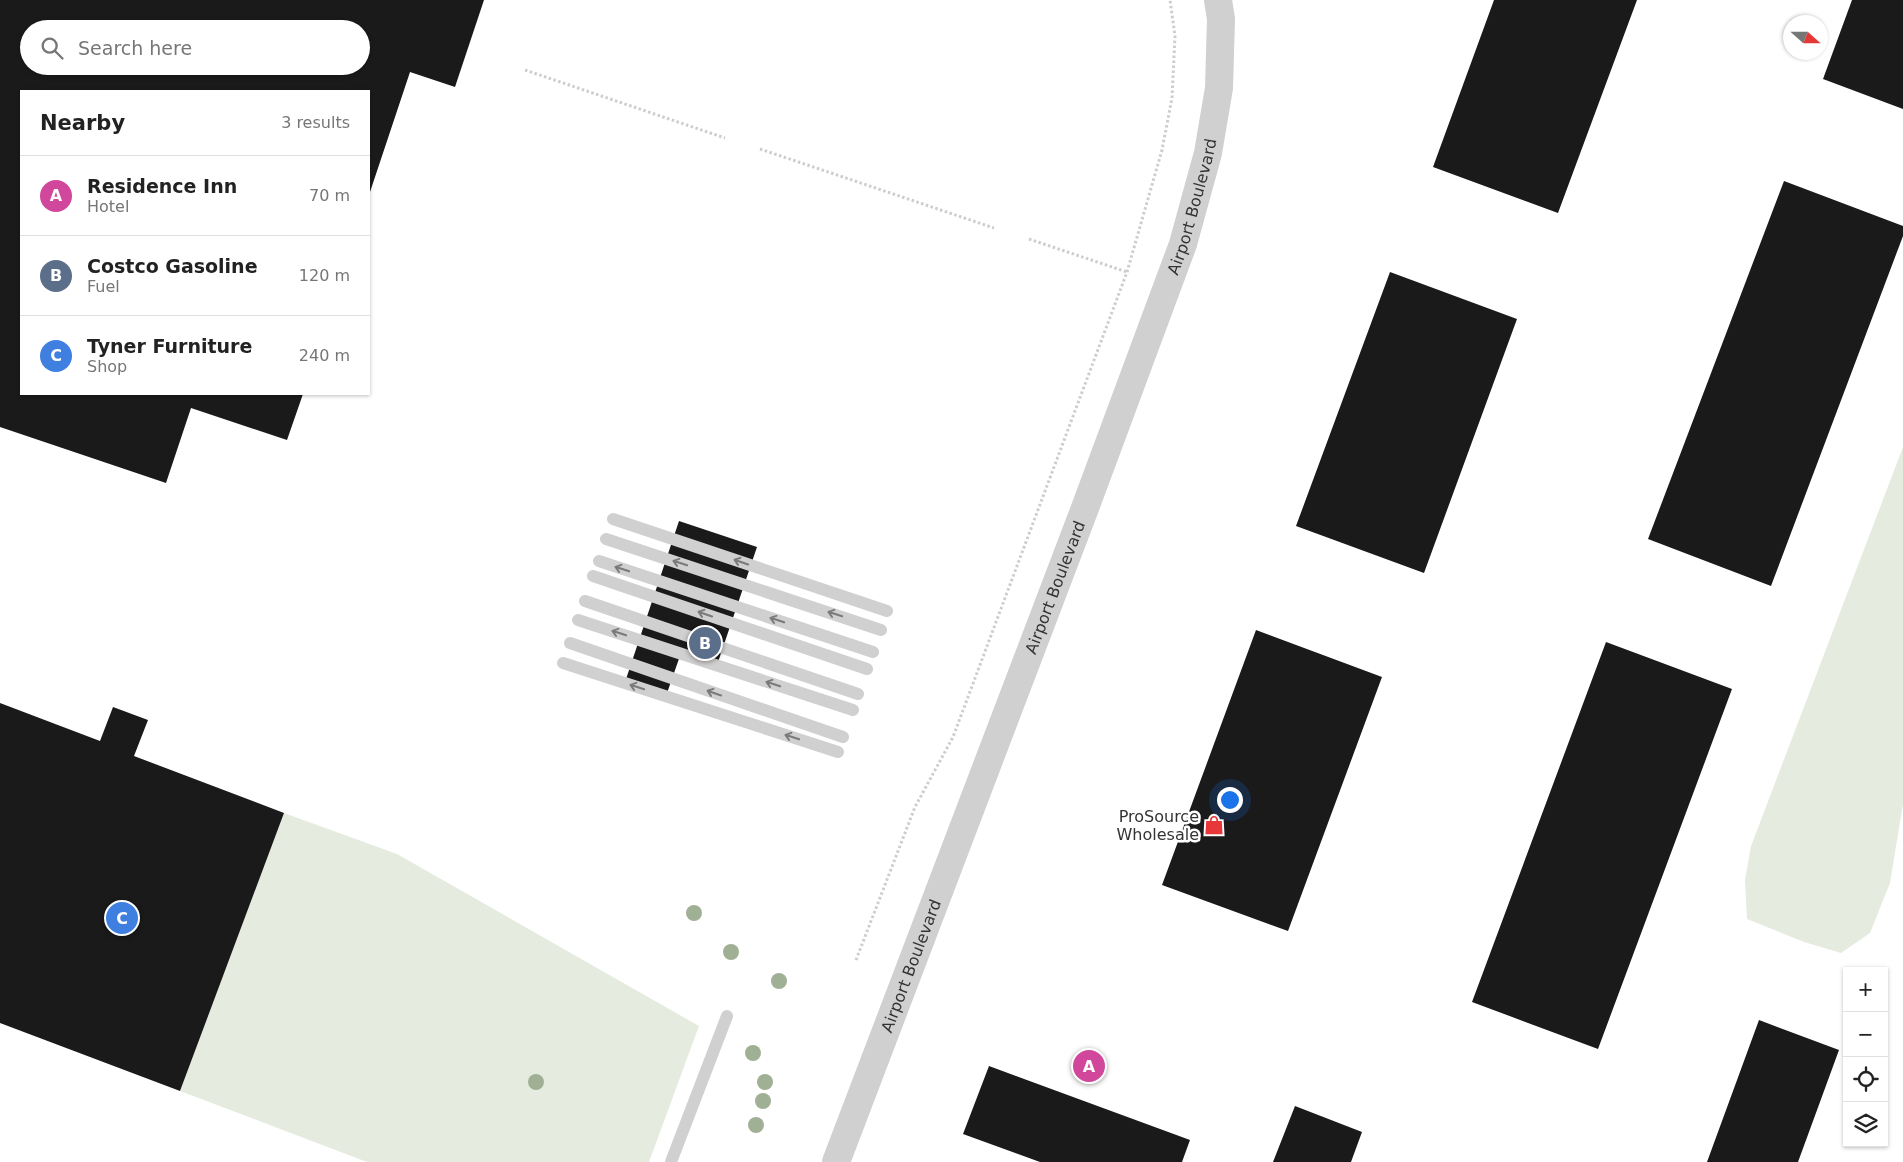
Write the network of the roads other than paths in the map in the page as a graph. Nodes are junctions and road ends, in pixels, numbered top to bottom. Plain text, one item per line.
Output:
1 (1218, 0) edge
2 (613, 520) dead end
3 (606, 539) dead end
4 (598, 561) dead end
5 (593, 576) dead end
6 (585, 601) dead end
7 (887, 611) dead end
8 (578, 620) dead end
9 (881, 630) dead end
10 (570, 644) dead end
11 (873, 652) dead end
12 (563, 663) dead end
13 (867, 669) dead end
14 (858, 694) dead end
15 (853, 710) dead end
16 (843, 738) dead end
17 (838, 752) dead end
18 (727, 1016) dead end
19 (671, 1162) edge
20 (836, 1162) edge

1 - 20 street, Airport Boulevard
7 -> 2 lane
9 -> 3 lane
11 -> 4 lane
13 -> 5 lane
6 - 14 lane
15 -> 8 lane
16 -> 10 lane
17 -> 12 lane
18 - 19 lane

